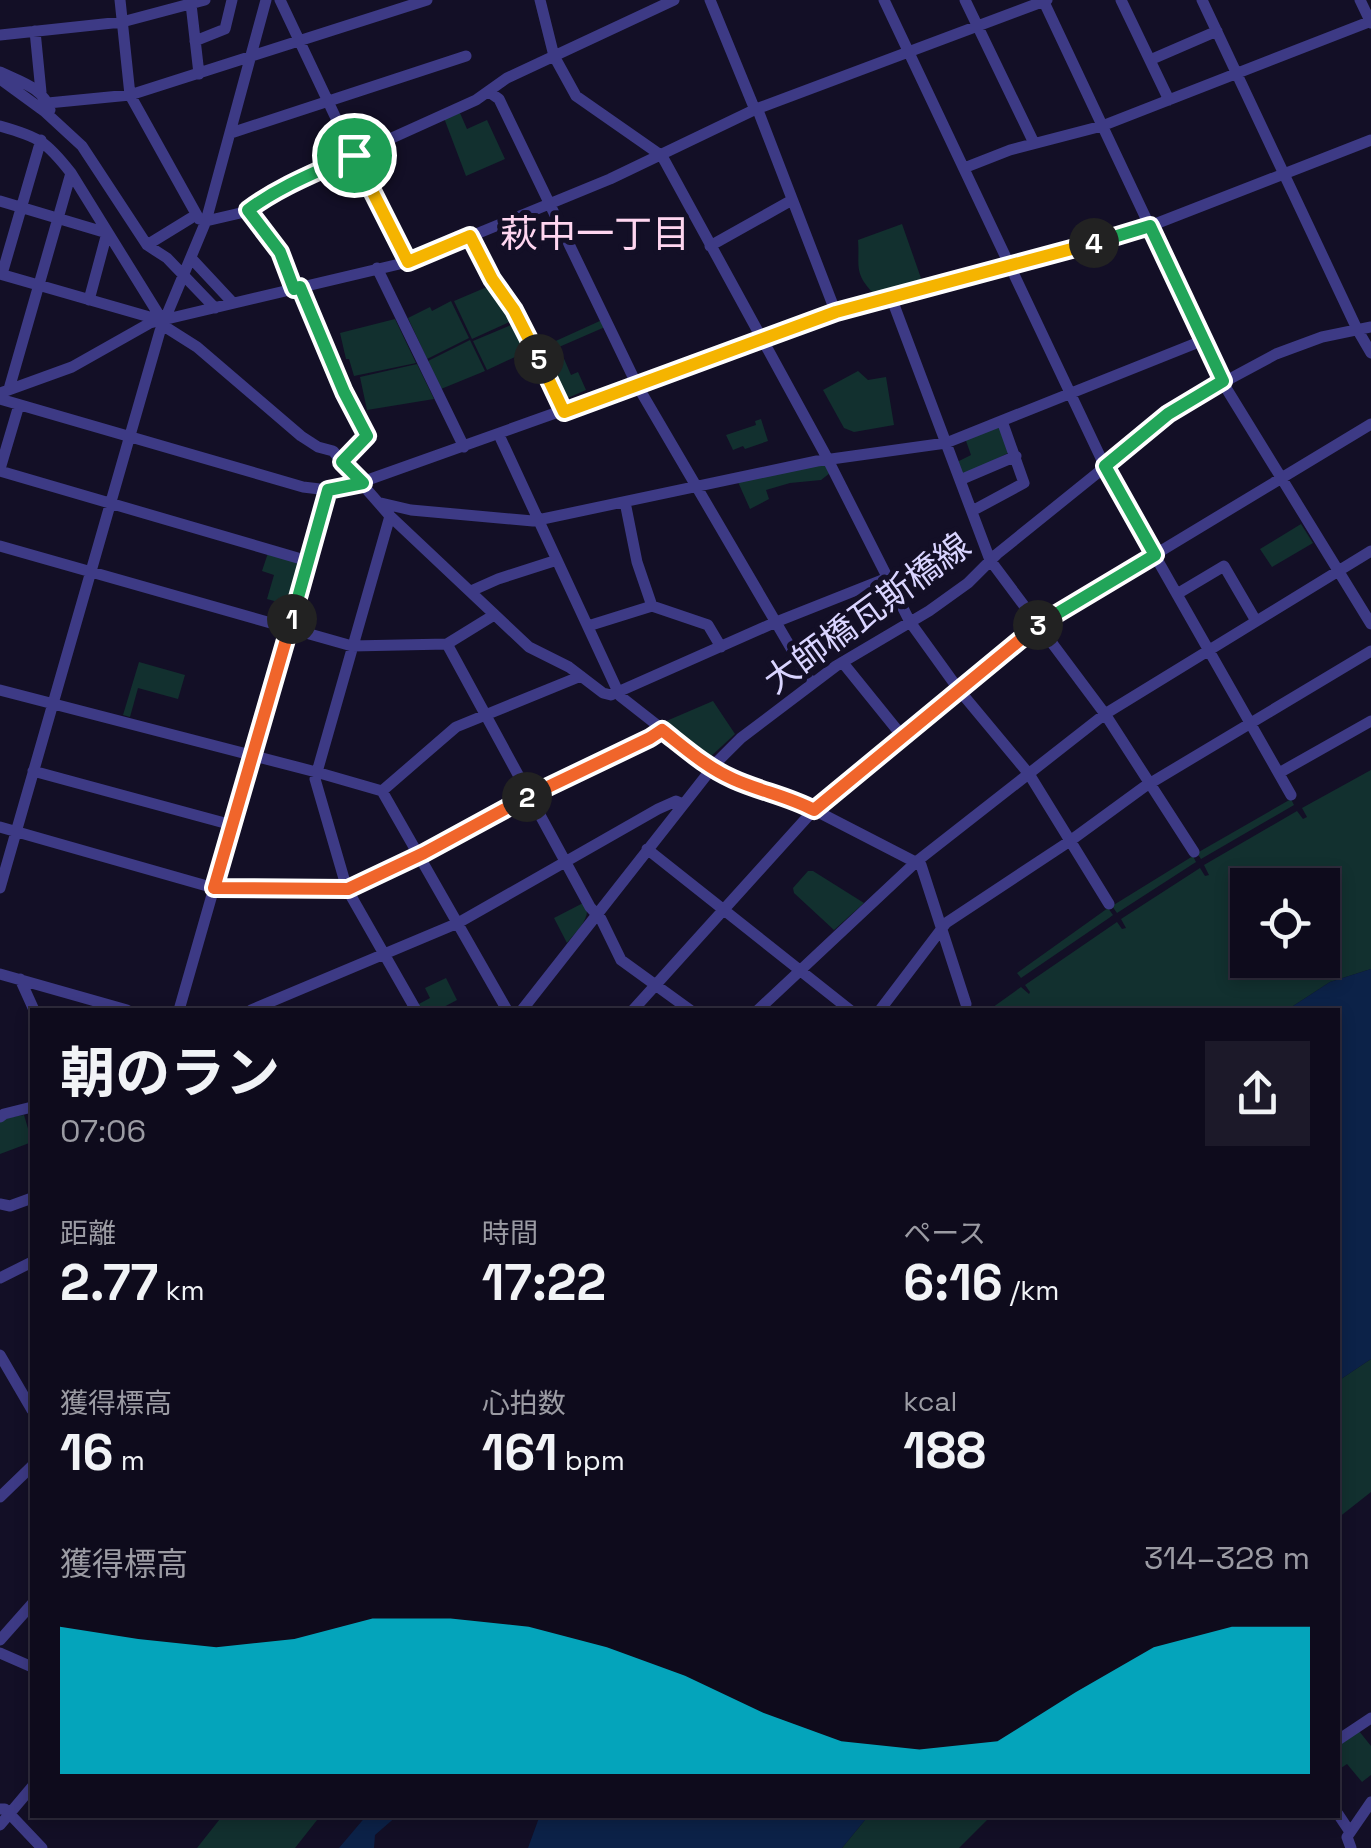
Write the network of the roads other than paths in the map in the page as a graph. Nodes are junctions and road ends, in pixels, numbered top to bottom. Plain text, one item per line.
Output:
1 (120, 0) edge
2 (206, 0) edge
3 (232, 0) edge
4 (266, 0) edge
5 (280, 0) edge
6 (427, 0) edge
7 (540, 0) edge
8 (674, 0) edge
9 (710, 0) edge
10 (884, 0) edge
11 (964, 0) edge
12 (1044, 0) edge
13 (1122, 0) edge
14 (1202, 0) edge
15 (1360, 0) edge
16 (191, 4) junction
17 (386, 6) edge
18 (1371, 21) edge
19 (122, 22) junction
20 (977, 26) junction
21 (35, 31) junction
22 (1217, 32) junction
23 (0, 34) edge
24 (195, 41) junction
25 (300, 42) junction
26 (907, 48) junction
27 (251, 56) junction
28 (466, 56) dead end
29 (554, 56) junction
30 (1150, 60) junction
31 (1236, 73) junction
32 (199, 74) junction
33 (0, 76) edge
34 (488, 92) junction
35 (130, 96) junction
36 (45, 98) junction
37 (1169, 100) junction
38 (328, 101) junction
39 (756, 109) junction
40 (1102, 126) junction
41 (2, 127) edge
42 (231, 133) junction
43 (41, 140) junction
44 (1371, 140) edge
45 (0, 142) edge
46 (1034, 143) junction
47 (94, 155) dead end
48 (354, 155) junction
49 (662, 156) junction
50 (964, 168) junction
51 (71, 173) junction
52 (1285, 174) junction
53 (0, 200) edge
54 (792, 200) junction
55 (550, 205) junction
56 (22, 206) junction
57 (248, 210) junction
58 (59, 218) junction
59 (191, 218) dead end
60 (206, 222) junction
61 (1150, 226) junction
62 (108, 233) junction
63 (470, 236) junction
64 (147, 245) junction
65 (710, 246) junction
66 (191, 258) junction
67 (408, 262) junction
68 (1009, 264) junction
69 (377, 268) junction
70 (1, 274) edge
71 (184, 275) junction
72 (40, 285) junction
73 (297, 288) junction
74 (891, 297) junction
75 (89, 300) junction
76 (233, 303) junction
77 (215, 308) junction
78 (836, 312) junction
79 (164, 321) junction
80 (1371, 327) edge
81 (1357, 329) junction
82 (761, 339) junction
83 (1204, 340) junction
84 (1371, 353) edge
85 (1223, 381) junction
86 (637, 385) junction
87 (1070, 392) junction
88 (3, 394) edge
89 (18, 404) junction
90 (564, 412) junction
91 (1002, 420) junction
92 (1371, 424) edge
93 (499, 435) junction
94 (130, 437) junction
95 (946, 443) junction
96 (464, 447) junction
97 (1016, 456) junction
98 (828, 460) junction
99 (342, 462) junction
100 (1105, 466) junction
101 (0, 470) edge
102 (1282, 478) junction
103 (960, 480) junction
104 (363, 483) junction
105 (698, 488) junction
106 (328, 490) junction
107 (625, 502) junction
108 (110, 503) junction
109 (380, 503) junction
110 (972, 512) junction
111 (390, 516) junction
112 (538, 520) junction
113 (0, 546) edge
114 (1371, 552) edge
115 (1155, 555) junction
116 (557, 560) junction
117 (990, 560) junction
118 (308, 562) junction
119 (1339, 571) junction
120 (90, 572) junction
121 (888, 578) junction
122 (471, 592) junction
123 (1176, 594) junction
124 (652, 606) junction
125 (494, 615) junction
126 (776, 622) junction
127 (910, 622) junction
128 (1256, 622) junction
129 (1040, 624) junction
130 (1371, 624) edge
131 (588, 626) junction
132 (289, 628) junction
133 (447, 644) junction
134 (352, 646) junction
135 (721, 646) junction
136 (1209, 650) junction
137 (1371, 651) edge
138 (842, 662) junction
139 (582, 676) junction
140 (812, 684) junction
141 (0, 690) edge
142 (618, 690) junction
143 (959, 690) junction
144 (53, 704) junction
145 (1106, 714) junction
146 (486, 715) junction
147 (1371, 721) edge
148 (1250, 722) junction
149 (662, 730) junction
150 (902, 736) junction
151 (252, 756) junction
152 (712, 768) junction
153 (34, 772) junction
154 (316, 772) junction
155 (1278, 773) junction
156 (1029, 774) junction
157 (1150, 784) junction
158 (382, 791) junction
159 (530, 795) junction
160 (1291, 795) dead end
161 (683, 804) junction
162 (814, 810) junction
163 (232, 825) junction
164 (0, 827) edge
165 (16, 831) junction
166 (1070, 841) junction
167 (647, 849) junction
168 (1194, 852) dead end
169 (419, 855) junction
170 (566, 860) junction
171 (916, 862) junction
172 (0, 888) edge
173 (214, 888) junction
174 (348, 889) junction
175 (1110, 904) dead end
176 (725, 910) junction
177 (596, 913) junction
178 (458, 923) junction
179 (940, 927) junction
180 (385, 954) junction
181 (800, 970) junction
182 (0, 974) edge
183 (20, 980) junction
184 (656, 985) junction
185 (966, 1004) dead end
186 (33, 1008) edge
187 (120, 1008) edge
188 (180, 1008) edge
189 (256, 1008) edge
190 (415, 1008) edge
191 (506, 1008) edge
192 (524, 1008) edge
193 (635, 1008) edge
194 (687, 1008) edge
195 (760, 1008) edge
196 (848, 1008) edge
197 (881, 1008) edge
198 (30, 1107) edge
199 (0, 1117) edge
200 (30, 1199) edge
201 (0, 1204) edge
202 (30, 1263) edge
203 (0, 1278) edge
204 (0, 1354) edge
205 (6, 1380) edge
206 (30, 1401) edge
207 (30, 1468) edge
208 (0, 1497) edge
209 (30, 1606) edge
210 (0, 1640) edge
211 (0, 1652) edge
212 (30, 1666) edge
213 (1371, 1718) edge
214 (1340, 1739) edge
215 (30, 1789) edge
216 (1371, 1802) edge
217 (4, 1811) edge
218 (1340, 1817) edge
219 (0, 1825) edge
220 (1350, 1832) junction
221 (42, 1848) edge
222 (1351, 1848) edge

1 - 19 street
2 - 16 street
3 - 24 street
4 - 27 street
5 - 25 street
6 - 17 street
7 - 29 street
8 - 29 street
9 - 39 street
10 - 26 street
11 - 20 street
12 - 20 street
12 - 40 street
13 - 30 street
14 - 22 street
15 - 18 street
16 - 19 street
16 - 24 street
17 - 25 street
18 - 31 street
19 - 21 street
19 - 35 street
20 - 26 street
20 - 46 street
21 - 23 street
21 - 36 street
22 - 30 street
22 - 31 street
24 - 32 street
25 - 27 street
25 - 38 street
26 - 39 street
26 - 50 street
27 - 32 street
27 - 42 street
28 - 38 street
29 - 34 street
29 - 49 street
30 - 37 street
31 - 37 street
31 - 52 street
32 - 35 street
33 - 36 street
33 - 64 street
34 - 48 street
34 - 55 street
35 - 36 street
35 - 60 street
36 - 47 street
37 - 40 street
38 - 42 street
38 - 48 street
39 - 49 street
39 - 54 street
40 - 46 street
40 - 61 street
41 - 43 street
41 - 45 street
42 - 60 street
43 - 51 street
43 - 56 street
44 - 52 street
46 - 50 street
48 - 57 street
48 - 67 street
49 - 55 street
49 - 65 street
50 - 68 street
51 - 58 street
51 - 62 street
52 - 61 street
52 - 81 street
53 - 56 street
54 - 65 street
54 - 78 street
55 - 63 street
55 - 86 street
56 - 58 street
56 - 70 street
57 - 60 street
57 - 73 street
58 - 62 street
58 - 72 street
59 - 64 street
60 - 66 street
61 - 68 street
61 - 83 street
62 - 75 street
62 - 79 street
63 - 67 street
63 - 90 street
64 - 71 street
65 - 82 street
66 - 71 street
66 - 76 street
67 - 69 street
68 - 74 street
68 - 87 street
69 - 73 street
69 - 96 street
70 - 72 street
71 - 77 street
71 - 79 street
72 - 75 street
72 - 88 street
73 - 76 street
73 - 99 street
74 - 78 street
74 - 95 street
75 - 79 street
76 - 77 street
77 - 79 street
78 - 82 street
79 - 88 street
79 - 94 street
79 - 99 street
80 - 81 street, 大師橋瓦斯橋線
81 - 84 street
81 - 85 street, 大師橋瓦斯橋線
82 - 86 street
82 - 98 street
83 - 85 street
83 - 87 street
85 - 100 street, 大師橋瓦斯橋線
85 - 102 street
86 - 90 street
86 - 105 street
87 - 91 street
87 - 100 street
88 - 89 street
89 - 94 street
89 - 101 street
90 - 93 street
91 - 95 street
91 - 97 street
92 - 102 street
93 - 96 street
93 - 112 street
94 - 106 street
94 - 108 street
95 - 98 street
95 - 103 street
96 - 104 street
97 - 103 street
97 - 110 street
98 - 105 street
98 - 121 street
99 - 104 street
100 - 115 street
100 - 117 street, 大師橋瓦斯橋線
101 - 108 street
102 - 115 street
102 - 119 street
103 - 110 street
104 - 106 street
104 - 109 street
105 - 107 street
105 - 126 street
106 - 118 street
107 - 112 street
107 - 124 street
108 - 118 street
108 - 120 street
109 - 111 street
109 - 112 street
110 - 117 street
111 - 122 street
111 - 134 street
112 - 116 street
113 - 120 street
114 - 119 street
115 - 123 street
115 - 129 street
116 - 122 street
116 - 131 street
117 - 127 street, 大師橋瓦斯橋線
117 - 129 street
118 - 132 street
119 - 128 street
119 - 130 street
120 - 132 street
120 - 144 street
121 - 126 street
121 - 127 street
122 - 125 street
123 - 128 street
123 - 136 street
124 - 131 street
124 - 135 street
125 - 133 street
125 - 139 street
126 - 135 street
126 - 140 street
127 - 138 street, 大師橋瓦斯橋線
127 - 143 street
128 - 136 street
129 - 143 street
129 - 145 street
131 - 142 street
132 - 134 street
132 - 151 street
133 - 134 street
133 - 146 street
134 - 154 street
135 - 142 street
136 - 145 street
136 - 148 street
137 - 148 street
138 - 140 street, 大師橋瓦斯橋線
138 - 150 street
139 - 142 street
139 - 146 street
140 - 152 street, 大師橋瓦斯橋線
141 - 144 street
142 - 149 street
143 - 150 street
143 - 156 street
144 - 151 street
144 - 153 street
145 - 156 street
145 - 157 street
146 - 158 street
146 - 159 street
147 - 155 street
148 - 155 street
148 - 157 street
149 - 152 street
149 - 159 street
150 - 162 street
151 - 154 street
151 - 163 street
152 - 161 street, 大師橋瓦斯橋線
152 - 162 street
153 - 163 street
153 - 165 street
154 - 158 street
154 - 174 street
155 - 160 street
156 - 166 street
156 - 171 street
157 - 166 street
157 - 168 street
158 - 169 street
159 - 169 street
159 - 170 street
161 - 167 street, 大師橋瓦斯橋線
161 - 170 street
162 - 171 street
162 - 176 street
163 - 173 street
164 - 165 street
165 - 172 street
165 - 173 street
166 - 175 street
166 - 179 street
167 - 176 street
167 - 177 street, 大師橋瓦斯橋線
169 - 174 street
169 - 178 street
170 - 177 street
170 - 178 street
171 - 179 street
171 - 181 street
173 - 174 street
173 - 188 street
174 - 180 street
176 - 181 street
176 - 184 street
177 - 184 street
177 - 192 street, 大師橋瓦斯橋線
178 - 180 street
178 - 191 street
179 - 185 street
179 - 197 street
180 - 189 street
180 - 190 street
181 - 195 street
181 - 196 street
182 - 183 street
183 - 186 street
183 - 187 street
184 - 193 street
184 - 194 street
198 - 199 street
200 - 201 street
202 - 203 street
204 - 205 street
205 - 206 street
207 - 208 street
209 - 210 street
211 - 212 street
213 - 214 street
215 - 217 street
216 - 220 street
217 - 219 street
217 - 221 street
218 - 220 street
220 - 222 street

